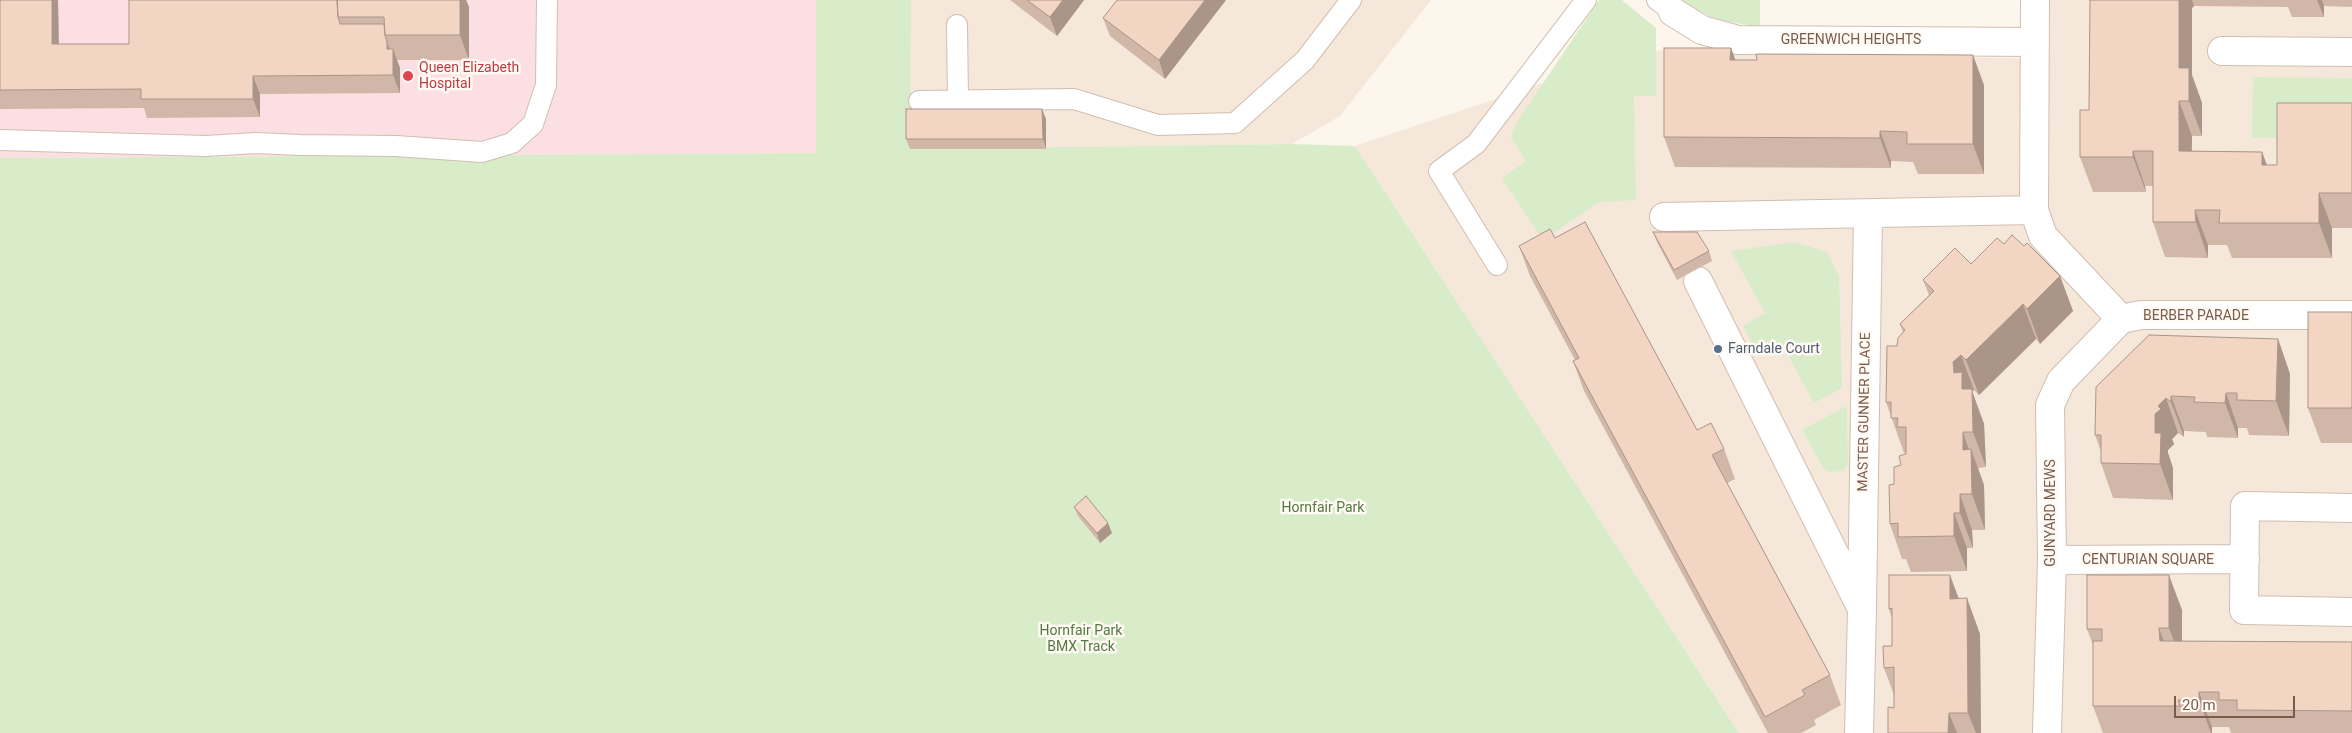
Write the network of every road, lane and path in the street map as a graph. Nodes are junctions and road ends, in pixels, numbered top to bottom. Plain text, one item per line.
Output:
1 (547, 0) edge
2 (1351, 0) edge
3 (1586, 0) edge
4 (2035, 0) edge
5 (1665, 6) edge
6 (957, 25) dead end
7 (2035, 42) junction
8 (2222, 51) dead end
9 (2352, 52) edge
10 (919, 100) dead end
11 (958, 100) junction
12 (0, 140) edge
13 (2034, 210) junction
14 (1868, 214) junction
15 (1664, 217) dead end
16 (1497, 265) dead end
17 (1698, 281) dead end
18 (2352, 315) edge
19 (2121, 319) junction
20 (2352, 508) edge
21 (2245, 559) junction
22 (2052, 560) junction
23 (1862, 609) junction
24 (2352, 612) edge
25 (1859, 733) edge
26 (2047, 733) edge

1 - 12 lane
2 - 11 lane
3 - 16 lane
4 - 7 street
5 - 7 street, GREENWICH HEIGHTS
6 - 11 lane
7 - 13 street
8 - 9 street
10 - 11 lane
13 - 14 street
13 - 19 street
14 - 15 street
14 - 23 street, MASTER GUNNER PLACE
17 - 23 street, MASTER GUNNER PLACE
18 - 19 street, BERBER PARADE
19 - 22 street, GUNYARD MEWS
20 - 21 street
21 - 22 street, CENTURIAN SQUARE
21 - 24 street
22 - 26 street, GUNYARD MEWS
23 - 25 street, MASTER GUNNER PLACE

